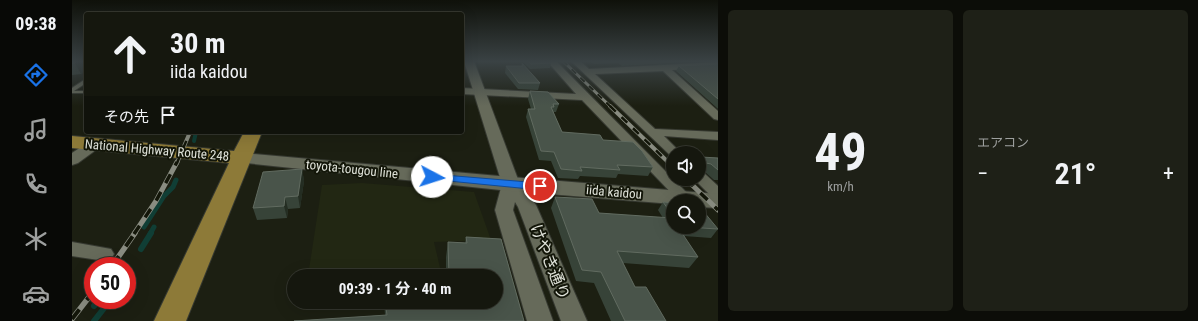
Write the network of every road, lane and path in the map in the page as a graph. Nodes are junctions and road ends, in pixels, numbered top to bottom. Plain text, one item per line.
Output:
1 (474, 76) edge
2 (565, 76) edge
3 (591, 76) edge
4 (674, 76) edge
5 (84, 82) edge
6 (72, 91) edge
7 (464, 91) edge
8 (479, 91) junction
9 (84, 92) edge
10 (585, 97) junction
11 (718, 117) edge
12 (653, 132) junction
13 (253, 134) edge
14 (718, 136) edge
15 (72, 142) edge
16 (95, 144) junction
17 (668, 146) edge
18 (242, 158) junction
19 (72, 160) edge
20 (706, 183) edge
21 (511, 184) junction
22 (681, 194) edge
23 (718, 194) edge
24 (718, 202) edge
25 (666, 203) edge
26 (706, 204) edge
27 (72, 249) edge
28 (105, 254) dead end
29 (170, 321) edge
30 (540, 321) edge
31 (574, 321) edge

1 - 8 street, けやき通り
2 - 10 street
3 - 12 street
4 - 11 street
5 - 6 lane
6 - 9 lane
7 - 8 street
8 - 10 street
8 - 21 street, けやき通り
10 - 22 street
12 - 14 street
12 - 17 street
13 - 18 highway
15 - 16 highway, National Highway Route 248
16 - 18 highway, National Highway Route 248
16 - 19 street
18 - 21 main road, toyota-tougou line
18 - 29 highway
20 - 23 street
21 - 25 main road, iida kaidou
21 - 30 street, けやき通り
21 - 31 street, けやき通り
24 - 26 main road, iida kaidou
27 - 28 street

